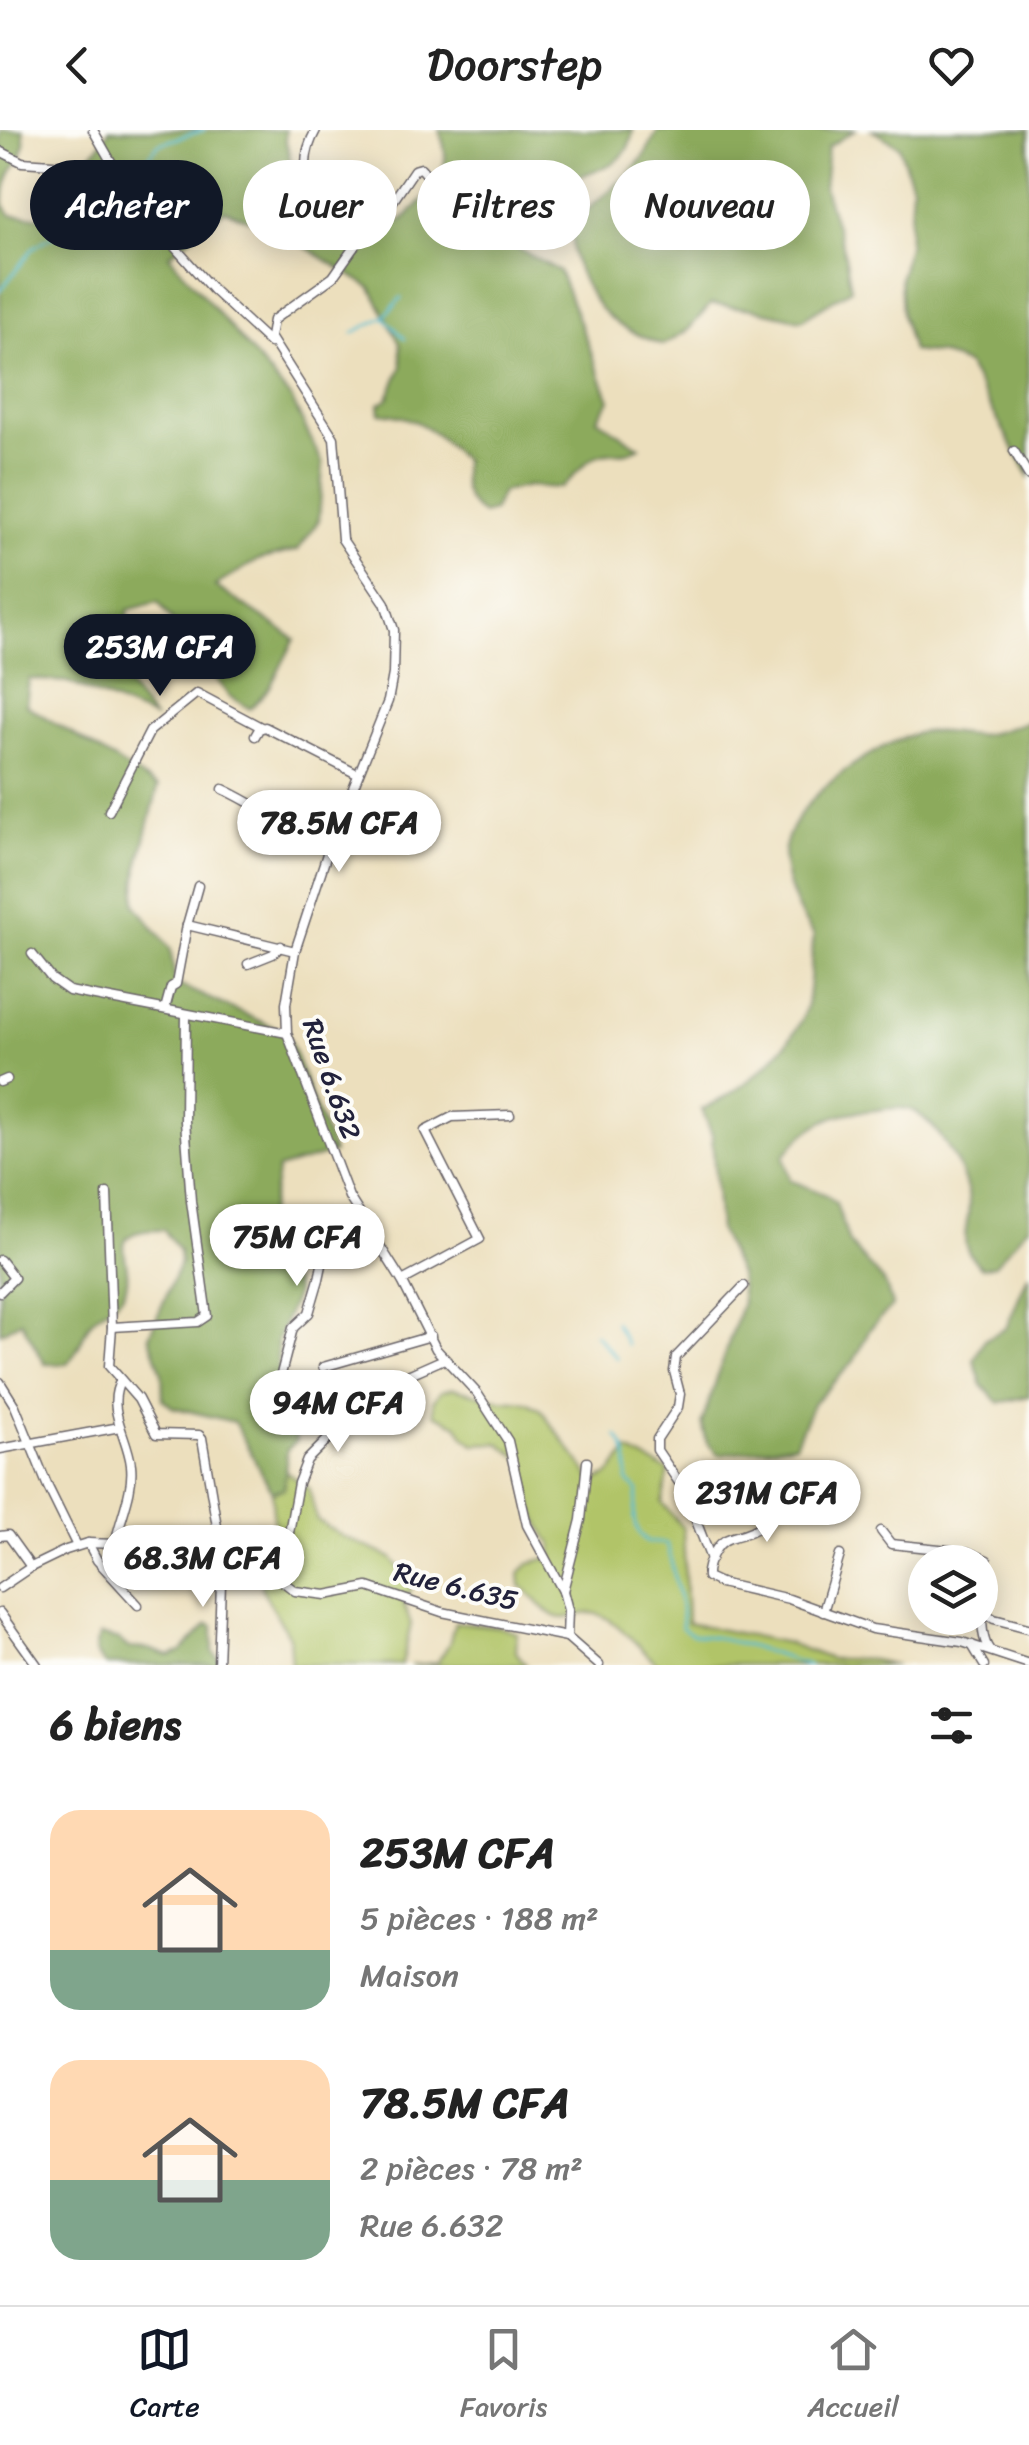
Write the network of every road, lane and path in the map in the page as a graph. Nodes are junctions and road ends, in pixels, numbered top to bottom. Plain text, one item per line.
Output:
1 (92, 130) edge
2 (316, 130) edge
3 (0, 152) edge
4 (111, 160) edge
5 (307, 160) edge
6 (30, 163) edge
7 (417, 169) edge
8 (397, 195) edge
9 (178, 250) edge
10 (353, 250) edge
11 (272, 345) junction
12 (1014, 451) dead end
13 (1029, 476) edge
14 (261, 727) junction
15 (255, 736) dead end
16 (357, 774) junction
17 (223, 790) dead end
18 (109, 811) dead end
19 (329, 848) junction
20 (198, 886) dead end
21 (186, 924) junction
22 (281, 946) junction
23 (295, 951) junction
24 (32, 954) dead end
25 (248, 964) dead end
26 (165, 1009) junction
27 (186, 1014) junction
28 (288, 1033) junction
29 (510, 1115) dead end
30 (107, 1193) dead end
31 (360, 1214) junction
32 (0, 1260) edge
33 (402, 1281) junction
34 (744, 1286) dead end
35 (0, 1292) edge
36 (112, 1327) junction
37 (431, 1336) junction
38 (444, 1359) junction
39 (323, 1366) dead end
40 (122, 1380) junction
41 (0, 1382) edge
42 (272, 1410) dead end
43 (120, 1427) junction
44 (29, 1443) junction
45 (0, 1449) edge
46 (588, 1462) dead end
47 (769, 1498) dead end
48 (881, 1532) dead end
49 (0, 1536) edge
50 (82, 1544) junction
51 (114, 1544) junction
52 (908, 1546) edge
53 (840, 1555) dead end
54 (222, 1556) junction
55 (711, 1559) junction
56 (31, 1567) junction
57 (275, 1576) junction
58 (0, 1588) edge
59 (563, 1591) junction
60 (138, 1605) dead end
61 (823, 1612) junction
62 (0, 1613) edge
63 (998, 1621) edge
64 (1028, 1628) edge
65 (982, 1635) edge
66 (566, 1637) junction
67 (972, 1645) junction
68 (990, 1651) junction
69 (584, 1654) junction
70 (1029, 1664) edge
71 (37, 1665) edge
72 (218, 1665) edge
73 (578, 1665) edge
74 (599, 1665) edge
75 (984, 1665) edge

1 - 4 street, Rue 6.632
2 - 5 street
3 - 6 street
7 - 8 street
9 - 11 street, Rue 6.632
10 - 11 street
11 - 16 street, Rue 6.632
12 - 13 street
14 - 15 street
14 - 16 street
14 - 18 street
16 - 19 street, Rue 6.632
17 - 19 street
19 - 23 street, Rue 6.632
20 - 21 street
21 - 22 street
21 - 26 street
22 - 23 street
22 - 25 street
23 - 28 street, Rue 6.632
24 - 26 street
26 - 27 street
27 - 28 street
27 - 36 street
28 - 31 street, Rue 6.632
29 - 33 street
30 - 36 street
31 - 33 street, Rue 6.632
31 - 42 street
32 - 35 street
33 - 37 street, Rue 6.632
34 - 55 street
36 - 40 street
37 - 38 street, Rue 6.632
37 - 39 street
38 - 57 street
38 - 59 street, Rue 6.632
40 - 43 street
40 - 54 street
41 - 44 street
43 - 44 street
43 - 51 street
44 - 45 street
44 - 50 street
46 - 59 street
47 - 55 street
48 - 52 street
49 - 56 street
50 - 51 street, Rue 6.635
50 - 56 street, Rue 6.635
50 - 60 street
51 - 54 street, Rue 6.635
53 - 61 street
54 - 57 street, Rue 6.635
54 - 72 street
55 - 61 street
56 - 58 street, Rue 6.635
57 - 66 street, Rue 6.635
59 - 66 street, Rue 6.632
61 - 67 street
62 - 71 street
63 - 64 street
65 - 68 street
66 - 69 street
67 - 68 street
67 - 75 street
68 - 70 street
69 - 73 street
69 - 74 street

